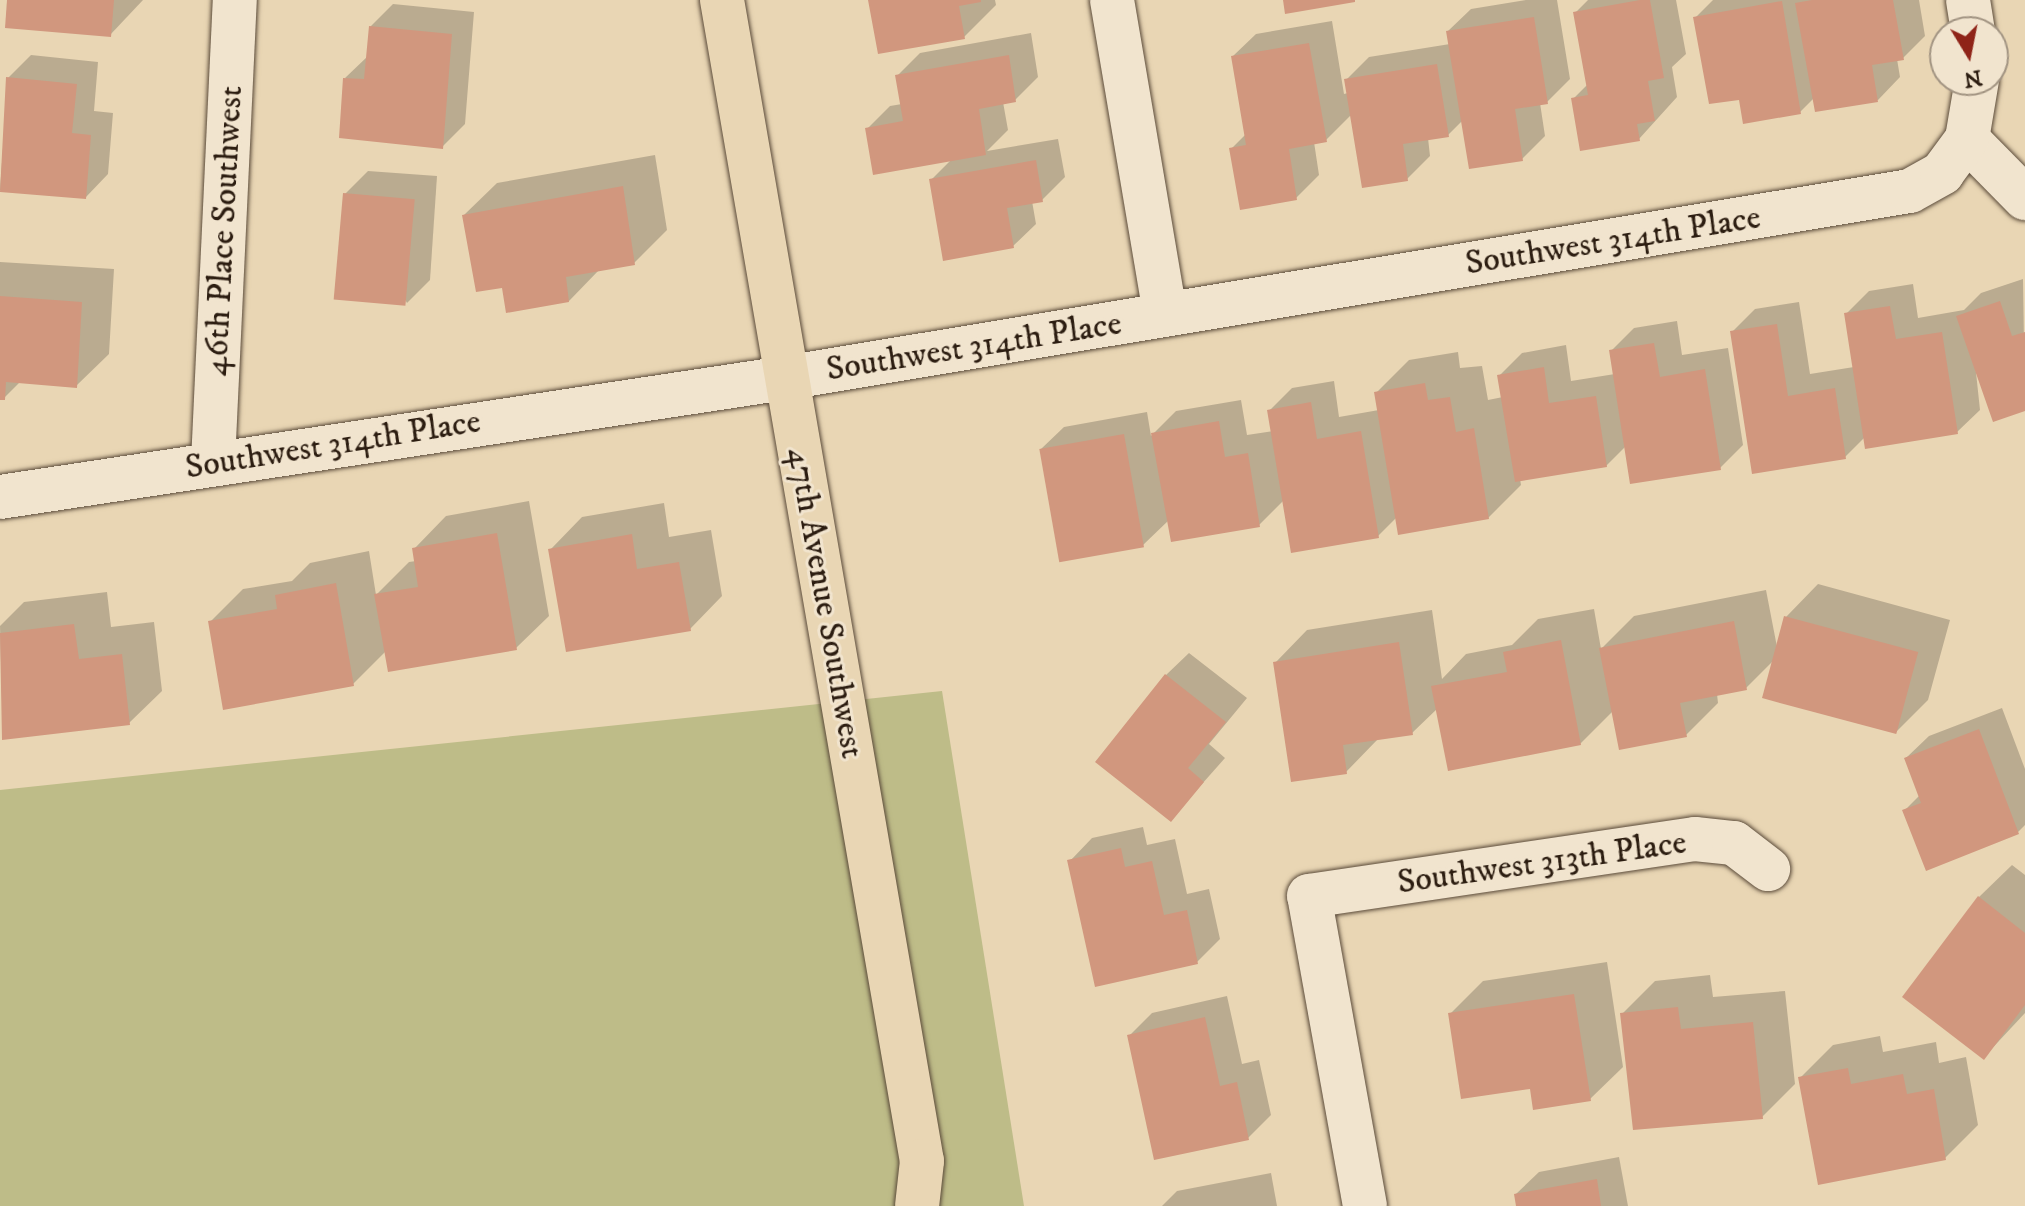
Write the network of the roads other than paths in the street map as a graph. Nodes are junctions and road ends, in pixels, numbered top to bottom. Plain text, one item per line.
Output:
1 (235, 0) edge
2 (722, 0) edge
3 (1112, 0) edge
4 (1972, 96) edge
5 (1954, 156) junction
6 (2025, 198) edge
7 (1165, 315) junction
8 (785, 378) junction
9 (213, 462) junction
10 (0, 497) edge
11 (1768, 869) dead end
12 (917, 1206) edge
13 (1365, 1206) edge

1 - 9 street, 46th Place Southwest
2 - 8 main road, 47th Avenue Southwest
3 - 7 street
4 - 5 street
5 - 6 street
5 - 7 street, Southwest 314th Place
7 - 8 street, Southwest 314th Place
8 - 9 street, Southwest 314th Place
8 - 12 main road, 47th Avenue Southwest
9 - 10 street, Southwest 314th Place
11 - 13 street, Southwest 313th Place

